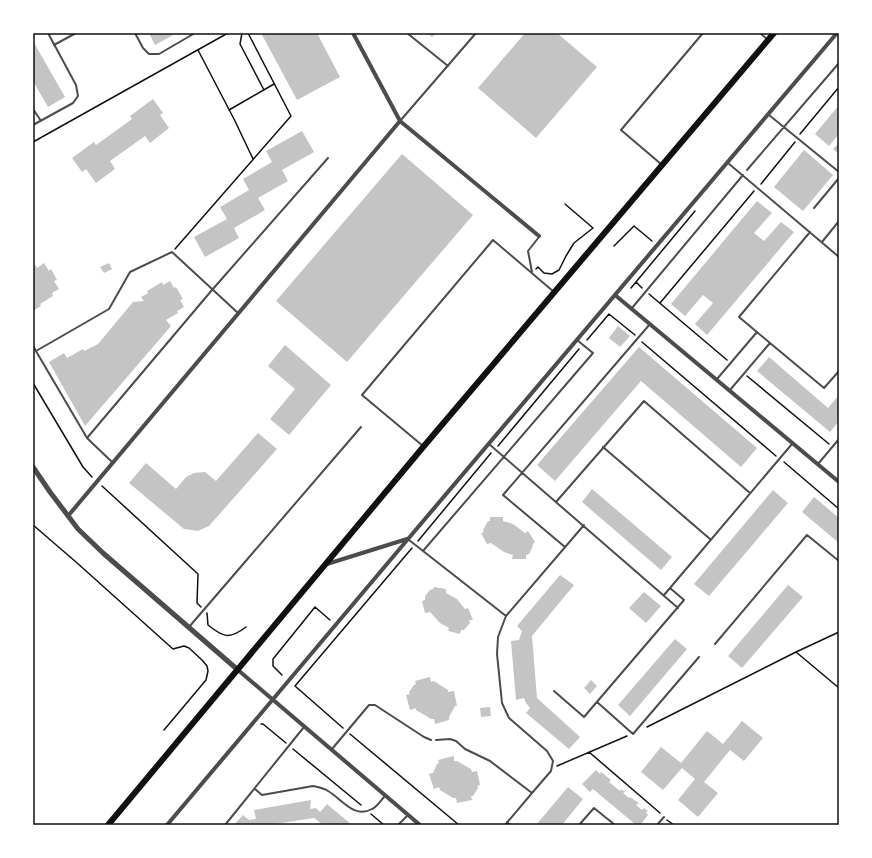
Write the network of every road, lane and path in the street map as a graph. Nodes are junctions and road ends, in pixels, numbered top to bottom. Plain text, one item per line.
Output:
1 (48, 33) edge
2 (76, 33) edge
3 (135, 33) edge
4 (195, 33) edge
5 (228, 33) edge
6 (242, 33) edge
7 (248, 33) edge
8 (353, 33) edge
9 (407, 33) edge
10 (476, 33) edge
11 (703, 33) edge
12 (760, 33) edge
13 (774, 33) edge
14 (837, 33) edge
15 (768, 40) junction
16 (54, 45) junction
17 (198, 50) junction
18 (839, 63) edge
19 (448, 66) junction
20 (274, 84) junction
21 (839, 87) edge
22 (264, 90) junction
23 (33, 109) edge
24 (229, 110) junction
25 (768, 114) junction
26 (41, 121) junction
27 (400, 121) junction
28 (33, 125) edge
29 (784, 127) junction
30 (798, 139) junction
31 (33, 142) edge
32 (328, 158) dead end
33 (254, 159) junction
34 (728, 163) junction
35 (662, 165) junction
36 (747, 170) dead end
37 (839, 172) edge
38 (743, 175) junction
39 (839, 178) edge
40 (757, 188) junction
41 (565, 204) dead end
42 (814, 208) dead end
43 (839, 221) edge
44 (810, 232) junction
45 (539, 236) joint
46 (822, 242) junction
47 (614, 246) dead end
48 (657, 246) junction
49 (172, 252) junction
50 (839, 257) edge
51 (532, 273) junction
52 (212, 290) junction
53 (554, 292) junction
54 (616, 295) junction
55 (660, 303) dead end
56 (632, 308) junction
57 (239, 313) junction
58 (650, 324) junction
59 (757, 332) junction
60 (638, 338) junction
61 (577, 340) junction
62 (770, 343) junction
63 (583, 345) junction
64 (33, 346) edge
65 (36, 351) junction
66 (839, 371) edge
67 (717, 379) junction
68 (33, 383) edge
69 (730, 390) junction
70 (361, 427) dead end
71 (87, 438) junction
72 (839, 439) edge
73 (793, 443) junction
74 (488, 444) junction
75 (424, 446) junction
76 (604, 447) junction
77 (495, 449) junction
78 (504, 457) junction
79 (779, 459) junction
80 (112, 463) junction
81 (818, 464) junction
82 (33, 467) edge
83 (522, 472) junction
84 (97, 482) junction
85 (839, 482) edge
86 (750, 493) junction
87 (556, 502) junction
88 (839, 509) edge
89 (68, 516) junction
90 (33, 525) edge
91 (584, 525) junction
92 (408, 539) junction
93 (710, 539) junction
94 (414, 544) junction
95 (565, 547) junction
96 (423, 551) junction
97 (839, 561) edge
98 (327, 564) junction
99 (670, 588) junction
100 (664, 595) junction
101 (678, 608) junction
102 (204, 610) junction
103 (506, 616) junction
104 (330, 620) dead end
105 (246, 627) dead end
106 (188, 628) junction
107 (839, 632) edge
108 (715, 644) dead end
109 (796, 652) junction
110 (699, 657) dead end
111 (238, 670) junction
112 (282, 675) dead end
113 (839, 688) edge
114 (554, 691) dead end
115 (272, 700) junction
116 (597, 702) junction
117 (264, 724) dead end
118 (304, 727) junction
119 (164, 730) dead end
120 (347, 732) junction
121 (634, 734) junction
122 (431, 740) dead end
123 (436, 740) dead end
124 (289, 746) junction
125 (331, 750) junction
126 (589, 752) junction
127 (552, 769) junction
128 (255, 789) junction
129 (532, 793) junction
130 (385, 796) junction
131 (367, 811) junction
132 (408, 815) junction
133 (664, 817) junction
134 (507, 822) junction
135 (108, 825) edge
136 (167, 825) edge
137 (225, 825) edge
138 (384, 825) edge
139 (398, 825) edge
140 (420, 825) edge
141 (460, 825) edge
142 (505, 825) edge
143 (511, 825) edge
144 (579, 825) edge
145 (615, 825) edge
146 (657, 825) edge
147 (674, 825) edge

1 - 16 lane
2 - 16 lane
3 - 4 lane
5 - 17 path
6 - 22 path
7 - 20 path
8 - 27 street
9 - 19 lane
10 - 19 lane
11 - 35 lane
12 - 15 lane
13 - 15 main road
14 - 25 street
15 - 35 main road
16 - 26 lane
17 - 24 path
17 - 31 path
18 - 29 lane
19 - 27 lane
20 - 22 path
20 - 33 path
21 - 30 path
22 - 24 path
23 - 26 lane
24 - 33 path
25 - 29 lane
25 - 34 street
26 - 28 lane
27 - 45 street
27 - 57 street
29 - 30 lane
29 - 36 lane
30 - 37 lane
30 - 40 path
32 - 52 lane
33 - 49 path
34 - 38 lane
34 - 48 street
35 - 53 main road
38 - 40 lane
38 - 56 lane
39 - 42 lane
40 - 44 lane
40 - 55 path
41 - 51 path
43 - 46 lane
44 - 46 lane
44 - 59 lane
45 - 51 lane
46 - 50 lane
47 - 48 path
48 - 54 street
49 - 52 lane
49 - 65 lane
51 - 53 lane
51 - 75 lane
52 - 57 lane
52 - 71 lane
53 - 75 main road
54 - 56 street
54 - 61 street
56 - 58 street
57 - 80 street
58 - 60 lane
58 - 67 street
59 - 62 lane
59 - 67 lane
60 - 63 path
60 - 79 path
60 - 83 lane
61 - 63 lane
61 - 74 street
62 - 66 lane
62 - 69 lane
63 - 77 path
63 - 78 lane
64 - 65 lane
65 - 71 lane
67 - 69 street
68 - 84 path
69 - 73 street
70 - 102 lane
71 - 80 lane
72 - 81 lane
73 - 79 lane
73 - 81 street
74 - 77 lane
74 - 92 street
75 - 98 main road
76 - 86 lane
76 - 87 lane
76 - 93 lane
77 - 78 lane
77 - 94 path
78 - 83 lane
78 - 96 lane
79 - 86 lane
79 - 88 path
80 - 84 street
81 - 85 street
82 - 89 street
83 - 87 lane
83 - 95 lane
84 - 89 street
84 - 102 path
86 - 93 lane
87 - 91 lane
89 - 106 street
90 - 119 path
91 - 95 lane
91 - 100 lane
92 - 94 lane
92 - 98 street
92 - 115 street
93 - 99 lane
94 - 96 lane
94 - 120 path
95 - 103 lane
96 - 103 lane
97 - 108 lane
98 - 111 main road
99 - 100 lane
99 - 101 lane
100 - 101 lane
101 - 116 lane
102 - 105 path
102 - 106 lane
103 - 127 lane
104 - 112 path
106 - 111 street
107 - 109 path
109 - 113 path
109 - 121 path
110 - 121 lane
111 - 115 street
111 - 135 main road
114 - 116 lane
115 - 118 street
115 - 136 street
116 - 121 lane
117 - 124 path
118 - 124 lane
118 - 125 street
120 - 122 lane
120 - 125 lane
120 - 141 path
121 - 126 path
123 - 129 lane
124 - 128 lane
124 - 131 path
125 - 130 street
126 - 127 path
126 - 133 path
127 - 129 lane
128 - 131 lane
128 - 137 lane
129 - 134 lane
130 - 131 lane
130 - 132 street
131 - 138 path
132 - 139 lane
132 - 140 street
133 - 146 lane
133 - 147 path
134 - 142 lane
134 - 143 lane
144 - 145 lane

